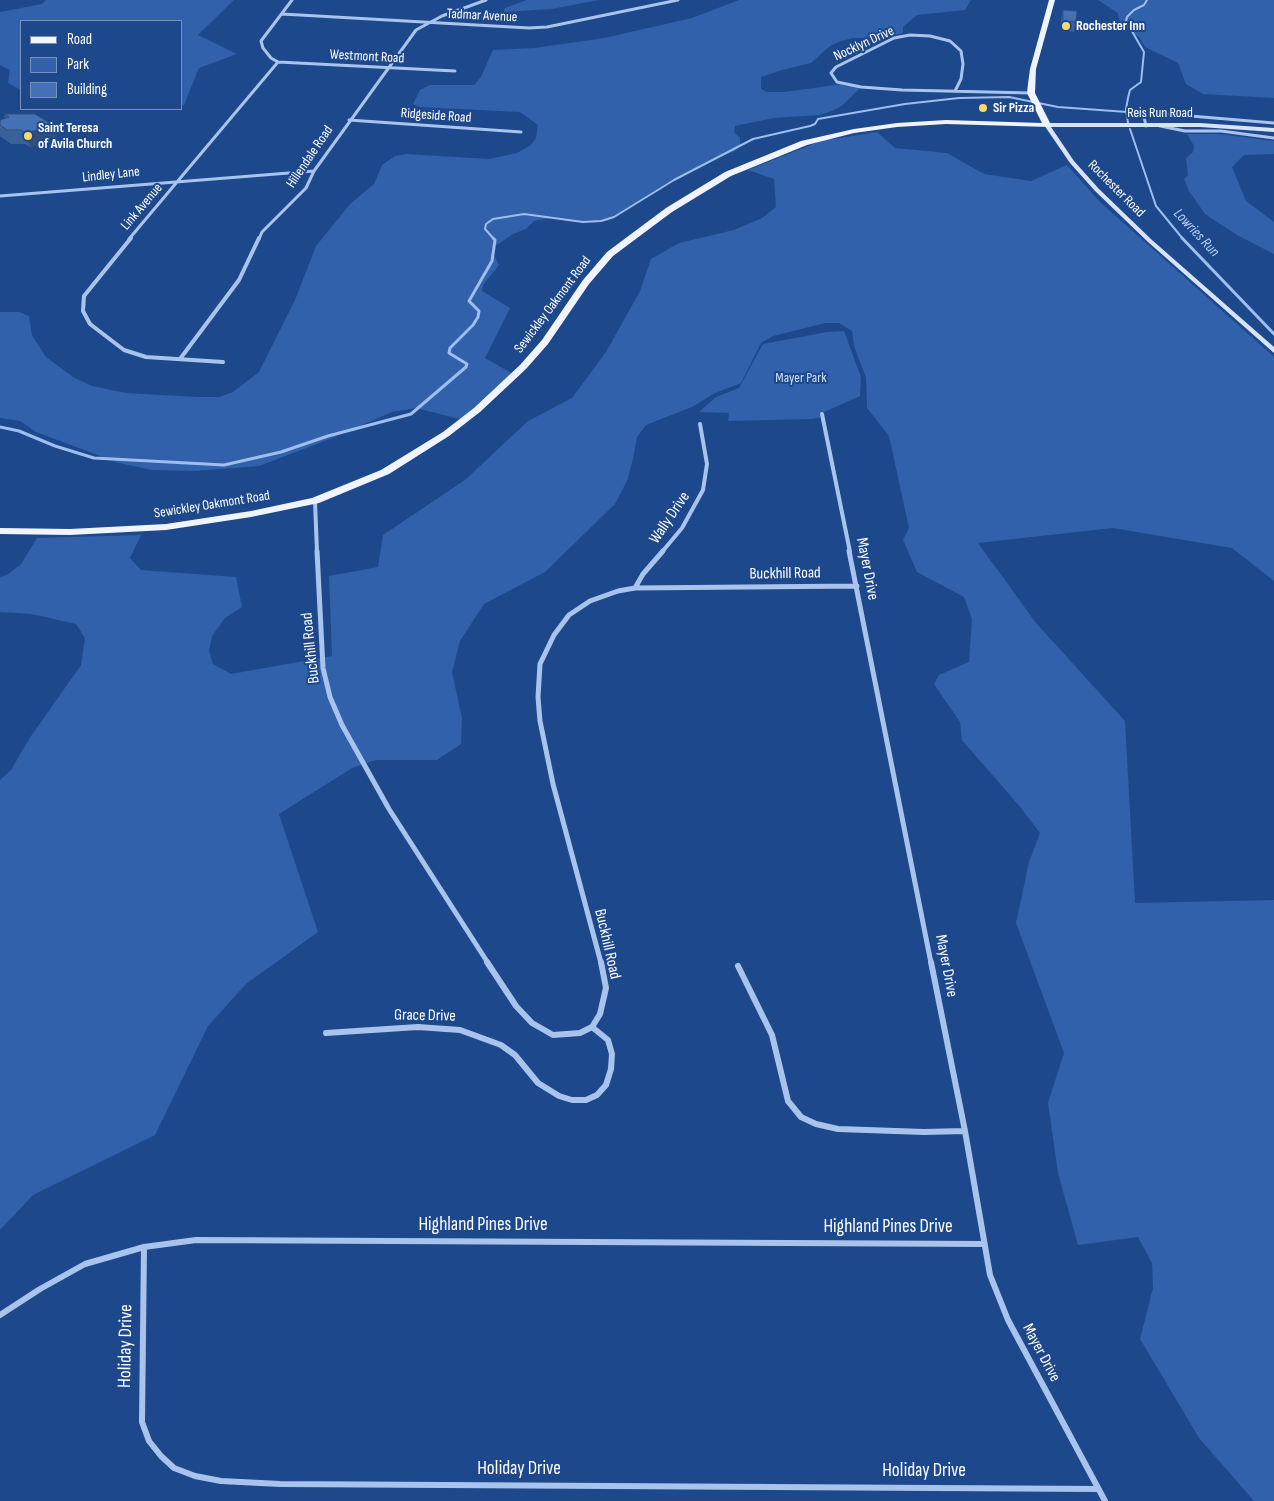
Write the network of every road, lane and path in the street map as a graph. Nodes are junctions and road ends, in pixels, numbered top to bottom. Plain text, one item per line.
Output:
1 (292, 0) edge
2 (486, 0) edge
3 (678, 0) edge
4 (1052, 0) edge
5 (282, 14) junction
6 (427, 23) junction
7 (278, 62) junction
8 (389, 68) junction
9 (455, 71) dead end
10 (955, 91) junction
11 (1031, 93) junction
12 (349, 120) junction
13 (1274, 123) edge
14 (1047, 125) junction
15 (1146, 126) junction
16 (1160, 126) junction
17 (1274, 130) edge
18 (521, 132) dead end
19 (1274, 138) edge
20 (314, 170) junction
21 (179, 180) junction
22 (0, 196) edge
23 (1274, 350) edge
24 (180, 359) junction
25 (224, 362) dead end
26 (822, 414) dead end
27 (700, 424) dead end
28 (315, 501) junction
29 (0, 531) edge
30 (857, 586) junction
31 (635, 588) junction
32 (738, 966) dead end
33 (592, 1027) junction
34 (326, 1034) dead end
35 (965, 1131) junction
36 (983, 1244) junction
37 (144, 1247) junction
38 (0, 1315) edge
39 (1098, 1488) junction
40 (1105, 1501) edge

1 - 5 street
2 - 6 street, Hillendale Road
3 - 6 street, Tadmar Avenue
4 - 11 main road, Rochester Road
5 - 6 street, Tadmar Avenue
5 - 7 street
6 - 8 street, Hillendale Road
7 - 8 street, Westmont Road
7 - 21 street, Link Avenue
8 - 9 street, Westmont Road
8 - 12 street, Hillendale Road
10 - 10 street, Nocklyn Drive
10 - 11 street, Nocklyn Drive
11 - 14 main road, Rochester Road
12 - 18 street, Ridgeside Road
12 - 20 street, Hillendale Road
13 - 15 street
14 - 15 street, Reis Run Road
14 - 23 street, Rochester Road
14 - 28 main road, Sewickley Oakmont Road
15 - 16 street, Reis Run Road
16 - 17 street, Reis Run Road
16 - 19 street
20 - 21 street, Lindley Lane
20 - 24 street, Hillendale Road
21 - 22 street, Lindley Lane
21 - 24 street, Link Avenue
24 - 25 street, Link Avenue
26 - 30 street, Mayer Drive
27 - 31 street, Wally Drive
28 - 29 main road, Sewickley Oakmont Road
28 - 33 street, Buckhill Road
30 - 31 street, Buckhill Road
30 - 35 street, Mayer Drive
31 - 33 street, Buckhill Road
32 - 35 street
33 - 34 street, Grace Drive
35 - 36 street, Mayer Drive
36 - 37 street, Highland Pines Drive
36 - 39 street, Mayer Drive
37 - 38 street, Highland Pines Drive
37 - 39 street, Holiday Drive
39 - 40 street, Mayer Drive

